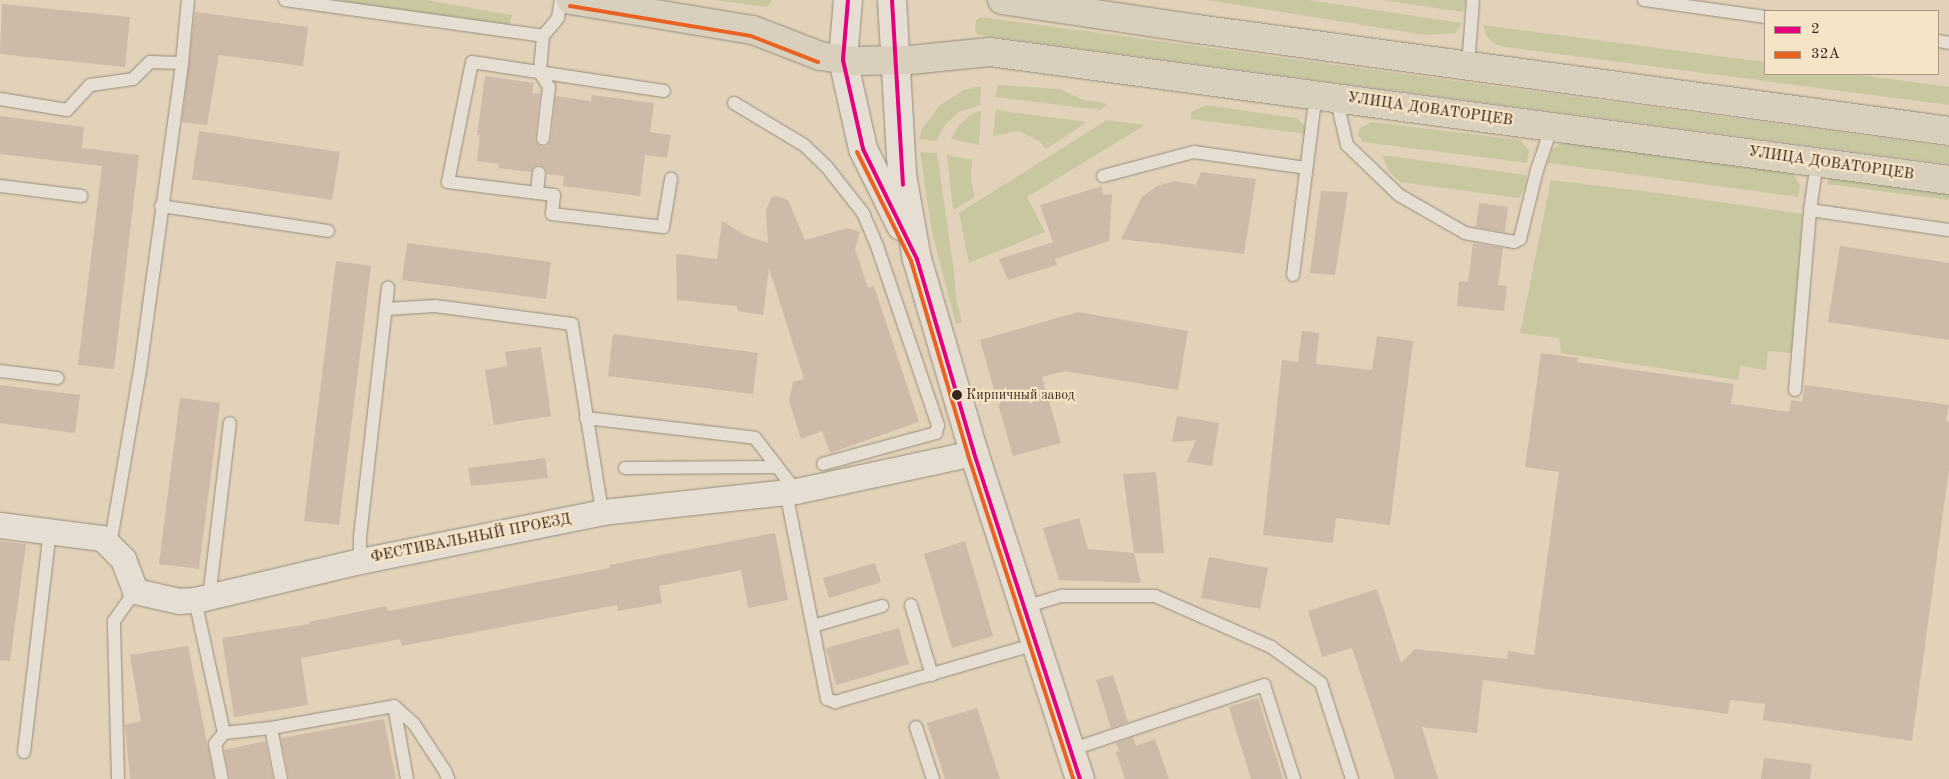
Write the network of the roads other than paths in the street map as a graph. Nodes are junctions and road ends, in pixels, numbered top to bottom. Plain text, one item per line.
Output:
1 (188, 0) edge
2 (285, 0) edge
3 (561, 0) edge
4 (571, 0) edge
5 (848, 0) edge
6 (892, 0) edge
7 (1002, 0) edge
8 (1473, 0) edge
9 (1644, 0) edge
10 (1764, 17) edge
11 (543, 36) junction
12 (831, 58) junction
13 (182, 63) junction
14 (1468, 66) junction
15 (540, 73) junction
16 (664, 91) dead end
17 (1326, 96) junction
18 (0, 100) edge
19 (734, 103) dead end
20 (1552, 126) junction
21 (1949, 131) edge
22 (543, 139) dead end
23 (1817, 162) junction
24 (1306, 168) junction
25 (539, 173) dead end
26 (1103, 176) dead end
27 (671, 179) dead end
28 (1949, 180) edge
29 (0, 186) edge
30 (537, 193) junction
31 (81, 196) dead end
32 (161, 206) junction
33 (1810, 210) junction
34 (1949, 230) edge
35 (328, 231) dead end
36 (917, 259) junction
37 (1293, 275) dead end
38 (388, 288) dead end
39 (386, 309) junction
40 (0, 371) edge
41 (58, 378) dead end
42 (1795, 390) dead end
43 (586, 418) junction
44 (230, 423) dead end
45 (974, 453) junction
46 (776, 467) junction
47 (823, 467) junction
48 (625, 468) dead end
49 (791, 492) junction
50 (602, 512) junction
51 (0, 525) edge
52 (50, 532) junction
53 (110, 546) junction
54 (360, 561) junction
55 (135, 591) junction
56 (202, 599) junction
57 (911, 605) dead end
58 (882, 606) dead end
59 (1024, 606) junction
60 (813, 626) junction
61 (1036, 644) junction
62 (932, 675) junction
63 (394, 706) junction
64 (916, 727) dead end
65 (271, 728) junction
66 (224, 732) junction
67 (1070, 750) junction
68 (24, 752) dead end
69 (118, 779) edge
70 (222, 779) edge
71 (281, 779) edge
72 (408, 779) edge
73 (448, 779) edge
74 (933, 779) edge
75 (1080, 779) edge
76 (1294, 779) edge
77 (1352, 779) edge

1 - 13 lane
2 - 11 lane
3 - 11 lane
4 - 12 main road
5 - 12 main road
6 - 36 main road
7 - 14 main road
8 - 14 lane
9 - 10 lane
11 - 15 lane
12 - 17 main road, УЛИЦА ДОВАТОРЦЕВ
12 - 36 main road
13 - 18 lane
13 - 32 lane
14 - 21 main road
15 - 16 lane
15 - 22 lane
15 - 30 lane
17 - 20 main road, УЛИЦА ДОВАТОРЦЕВ
17 - 20 lane
17 - 24 lane
19 - 47 lane
20 - 23 main road, УЛИЦА ДОВАТОРЦЕВ
23 - 28 main road, УЛИЦА ДОВАТОРЦЕВ
23 - 33 lane
24 - 26 lane
24 - 37 lane
25 - 30 lane
27 - 30 lane
29 - 31 lane
32 - 35 lane
32 - 53 lane
33 - 34 lane
33 - 42 lane
36 - 45 main road
38 - 39 lane
39 - 43 lane
39 - 54 lane
40 - 41 lane
43 - 46 lane
43 - 50 lane
44 - 56 lane
45 - 47 street, ФЕСТИВАЛЬНЫЙ ПРОЕЗД
45 - 59 main road
46 - 48 lane
46 - 49 lane
47 - 49 street, ФЕСТИВАЛЬНЫЙ ПРОЕЗД
49 - 50 street, ФЕСТИВАЛЬНЫЙ ПРОЕЗД
49 - 60 lane
50 - 54 street, ФЕСТИВАЛЬНЫЙ ПРОЕЗД
51 - 52 street
52 - 53 street
52 - 68 lane
53 - 55 street
54 - 56 street, ФЕСТИВАЛЬНЫЙ ПРОЕЗД
55 - 56 street, ФЕСТИВАЛЬНЫЙ ПРОЕЗД
55 - 69 lane
56 - 66 lane
57 - 62 lane
58 - 60 lane
59 - 61 main road
59 - 77 lane
60 - 62 lane
61 - 62 lane
61 - 67 main road
63 - 65 lane
63 - 72 lane
63 - 73 lane
64 - 74 lane
65 - 66 lane
65 - 71 lane
66 - 70 lane
67 - 75 main road
67 - 76 lane

